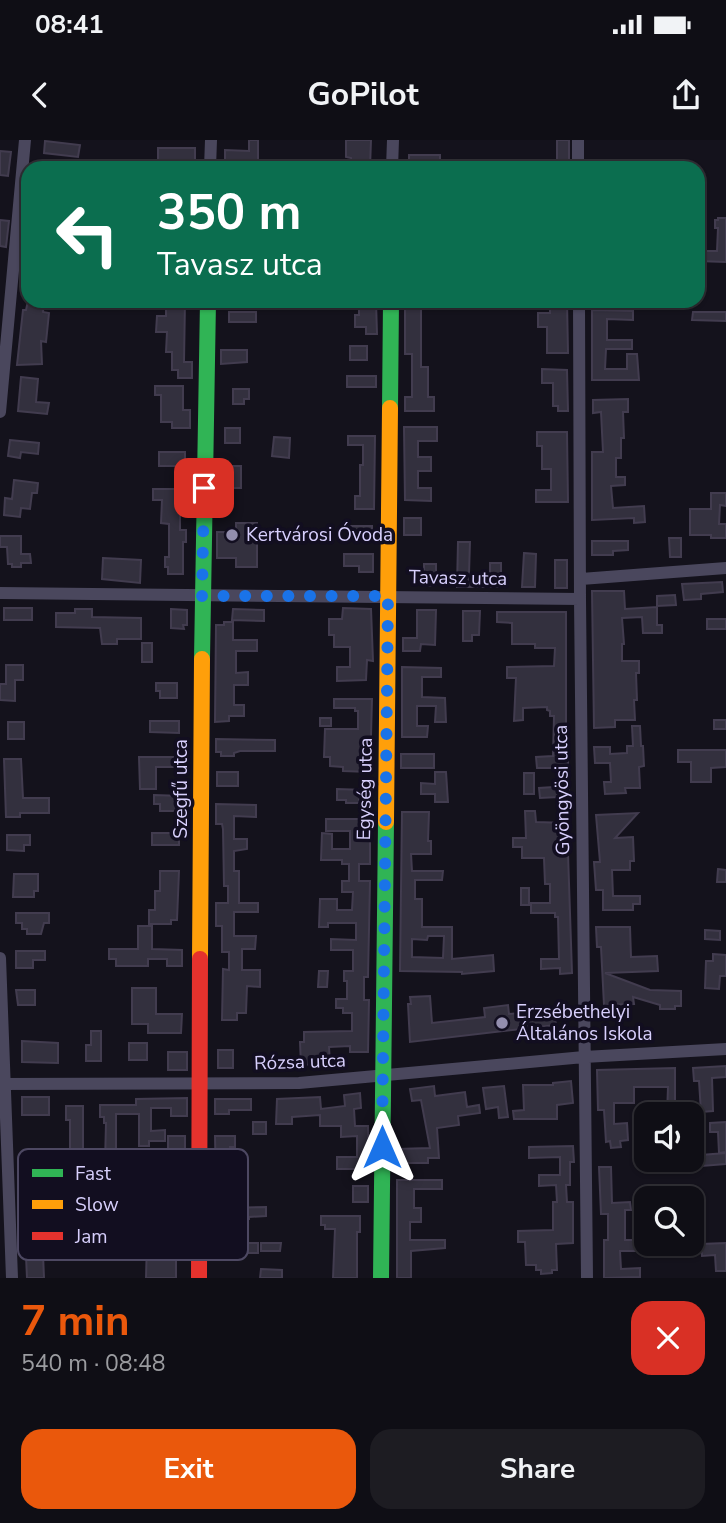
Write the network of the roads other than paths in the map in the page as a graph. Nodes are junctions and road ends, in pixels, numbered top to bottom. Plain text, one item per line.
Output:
1 (26, 140) edge
2 (211, 140) edge
3 (393, 140) edge
4 (578, 140) edge
5 (24, 161) edge
6 (210, 161) edge
7 (392, 161) edge
8 (578, 161) edge
9 (21, 186) edge
10 (208, 308) edge
11 (391, 308) edge
12 (579, 308) edge
13 (2, 361) edge
14 (0, 412) edge
15 (726, 568) edge
16 (580, 579) junction
17 (0, 593) edge
18 (202, 596) junction
19 (388, 596) junction
20 (580, 599) junction
21 (0, 958) edge
22 (726, 1049) edge
23 (584, 1057) junction
24 (382, 1077) junction
25 (202, 1083) junction
26 (2, 1084) edge
27 (201, 1149) edge
28 (199, 1260) edge
29 (12, 1278) edge
30 (199, 1278) edge
31 (381, 1278) edge
32 (587, 1278) edge

1 - 5 street
2 - 6 street
3 - 7 street
4 - 8 street
9 - 13 street
10 - 18 street, Szegfű utca
11 - 19 street, Egység utca
12 - 16 street, Gyöngyösi utca
13 - 14 street
15 - 16 street
16 - 20 street, Gyöngyösi utca
17 - 18 street, Tavasz utca
18 - 19 street, Tavasz utca
18 - 25 street, Szegfű utca
19 - 20 street, Tavasz utca
19 - 24 street, Egység utca
20 - 23 street, Gyöngyösi utca
21 - 26 street
22 - 23 street, Rózsa utca
23 - 24 street, Rózsa utca
23 - 32 street, Gyöngyösi utca
24 - 25 street, Rózsa utca
24 - 31 street, Egység utca
25 - 26 street, Rózsa utca
25 - 27 street, Szegfű utca
26 - 29 street
28 - 30 street, Szegfű utca

